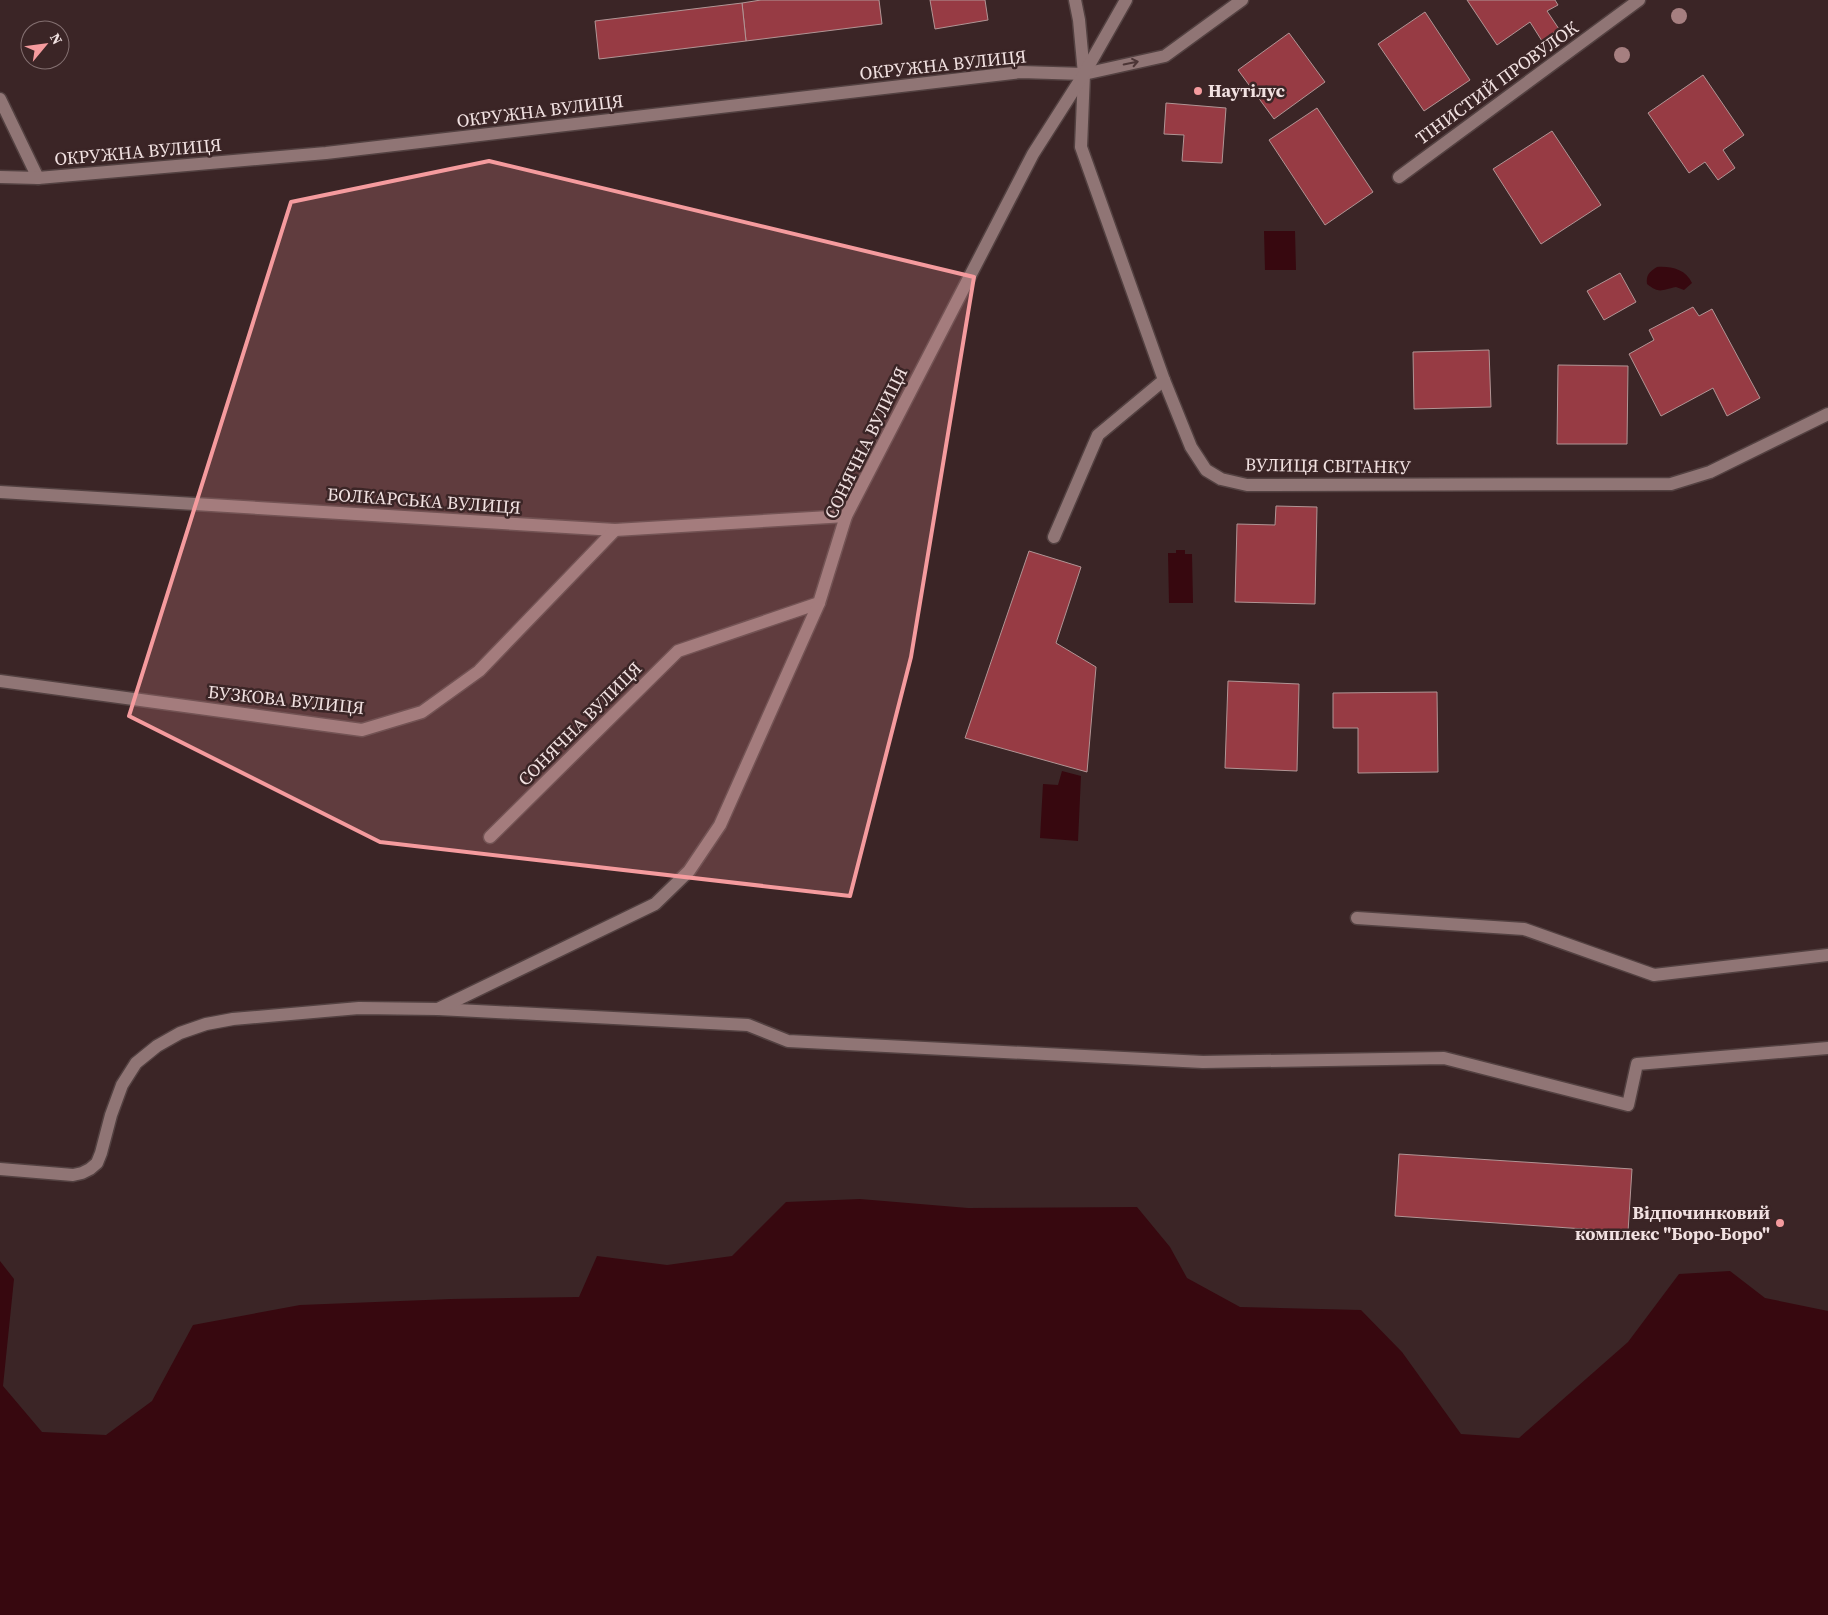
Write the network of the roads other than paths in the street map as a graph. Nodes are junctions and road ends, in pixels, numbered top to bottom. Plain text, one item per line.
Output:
1 (1075, 0) edge
2 (1126, 0) edge
3 (1242, 0) edge
4 (1639, 0) edge
5 (1084, 74) junction
6 (0, 98) edge
7 (1399, 176) dead end
8 (0, 177) edge
9 (38, 178) junction
10 (1164, 380) junction
11 (1828, 414) edge
12 (0, 492) edge
13 (846, 516) junction
14 (615, 530) junction
15 (1054, 538) dead end
16 (819, 603) junction
17 (0, 681) edge
18 (490, 837) dead end
19 (1357, 918) dead end
20 (1828, 955) edge
21 (438, 1008) junction
22 (1828, 1048) edge
23 (0, 1169) edge

1 - 5 street, ВУЛИЦЯ СВІТАНКУ
2 - 5 street, СОНЯЧНА ВУЛИЦЯ
5 -> 3 street, ОКРУЖНА ВУЛИЦЯ
4 - 7 street, ТІНИСТИЙ ПРОВУЛОК
5 - 9 street, ОКРУЖНА ВУЛИЦЯ
5 - 10 street, ВУЛИЦЯ СВІТАНКУ
5 - 13 street, СОНЯЧНА ВУЛИЦЯ
6 - 9 street
8 - 9 street, ОКРУЖНА ВУЛИЦЯ
10 - 11 street, ВУЛИЦЯ СВІТАНКУ
10 - 15 street
12 - 14 street, БОЛКАРСЬКА ВУЛИЦЯ
13 - 14 street, БОЛКАРСЬКА ВУЛИЦЯ
13 - 16 street, СОНЯЧНА ВУЛИЦЯ
14 - 17 street, БУЗКОВА ВУЛИЦЯ
16 - 18 street, СОНЯЧНА ВУЛИЦЯ
16 - 21 street
19 - 20 street
21 - 22 street
21 - 23 street

